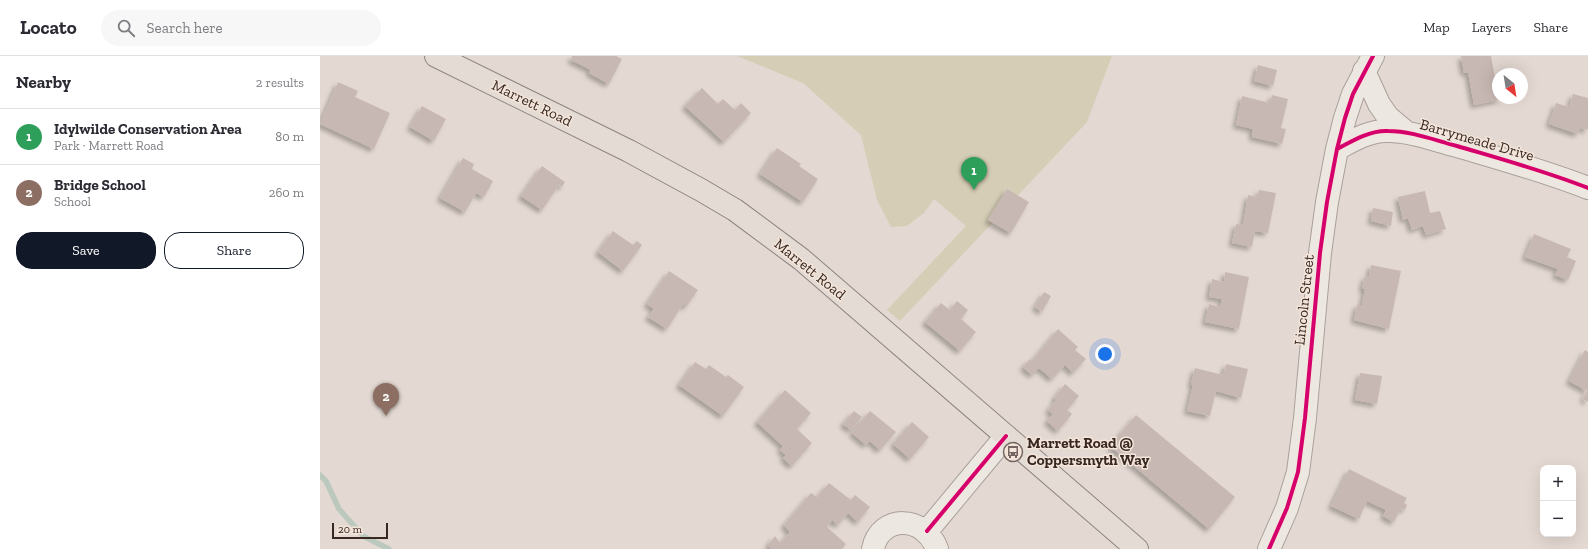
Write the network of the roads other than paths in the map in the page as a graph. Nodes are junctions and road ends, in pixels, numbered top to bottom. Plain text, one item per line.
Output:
1 (436, 56) edge
2 (1369, 63) edge
3 (1407, 133) junction
4 (1336, 149) junction
5 (1588, 188) edge
6 (1006, 436) junction
7 (932, 540) edge
8 (872, 549) edge
9 (1137, 549) edge
10 (1269, 549) edge

1 - 6 main road, Marrett Road
2 - 3 street, Barrymeade Drive
2 - 4 street, Lincoln Street
3 - 4 street, Barrymeade Drive
3 - 5 street, Barrymeade Drive
4 - 10 street, Lincoln Street
6 - 7 street
6 - 9 main road, Marrett Road
7 - 8 street

